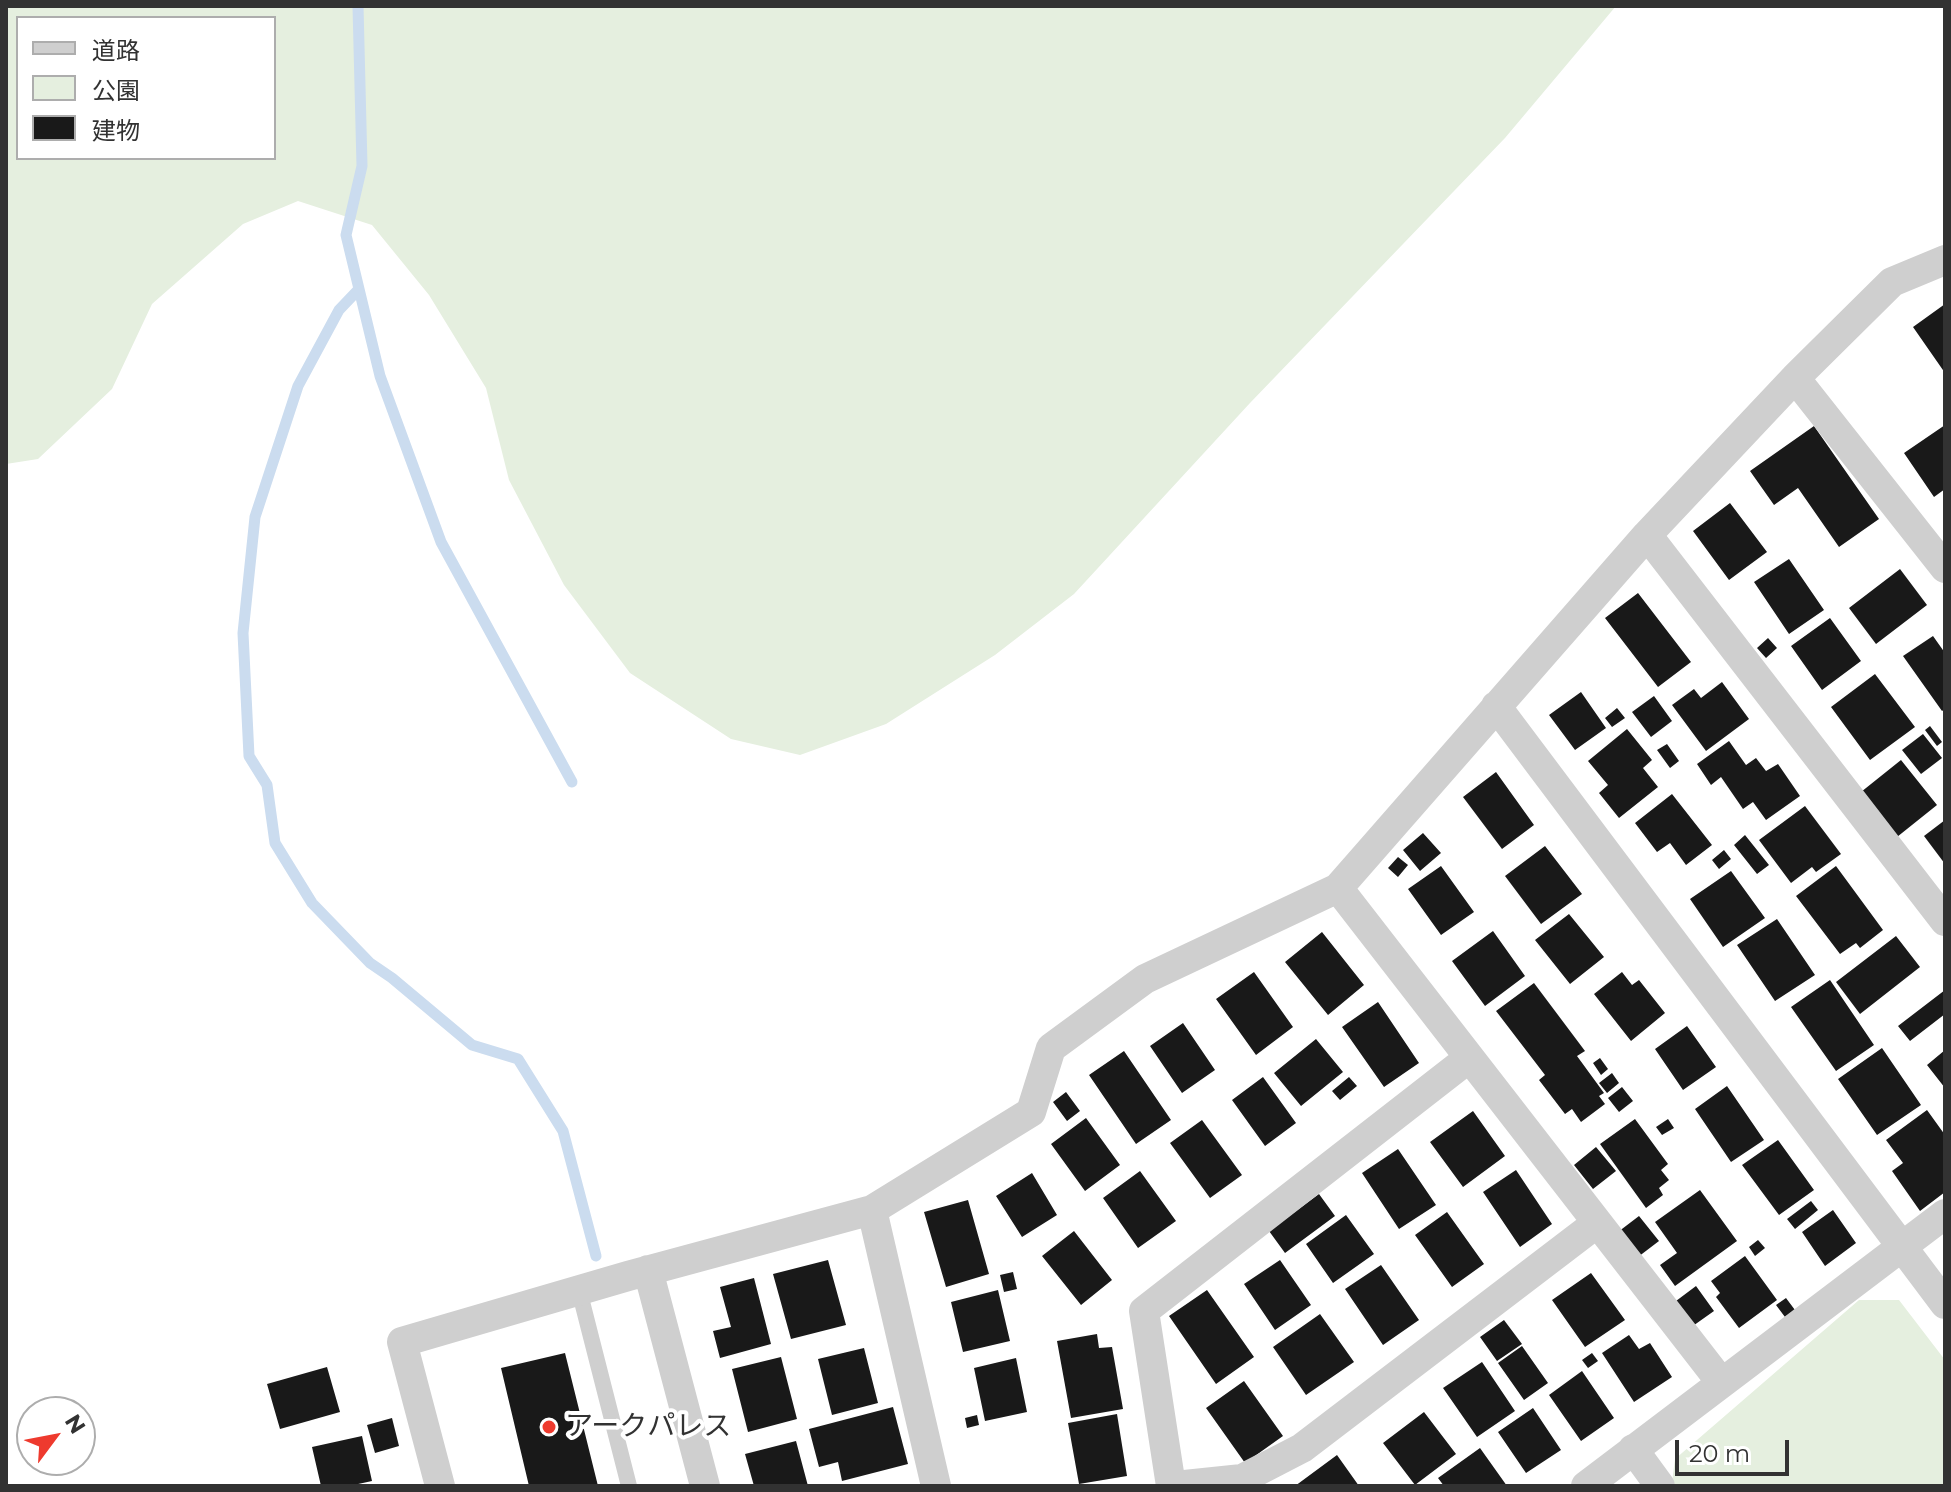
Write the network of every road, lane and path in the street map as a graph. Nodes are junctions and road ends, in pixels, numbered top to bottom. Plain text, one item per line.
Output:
1 (1945, 260) edge
2 (1795, 378) junction
3 (1647, 535) junction
4 (1945, 568) edge
5 (1496, 706) junction
6 (1338, 888) junction
7 (1945, 921) edge
8 (1469, 1058) junction
9 (872, 1210) junction
10 (1945, 1214) edge
11 (1597, 1223) junction
12 (1903, 1248) junction
13 (648, 1270) junction
14 (579, 1290) junction
15 (1945, 1304) edge
16 (1721, 1382) junction
17 (1633, 1449) junction
18 (440, 1486) edge
19 (629, 1486) edge
20 (705, 1486) edge
21 (936, 1486) edge
22 (1173, 1486) edge
23 (1586, 1486) edge
24 (1660, 1486) edge

1 - 2 street
2 - 3 street
2 - 4 street
3 - 5 street
3 - 7 street
5 - 6 street
5 - 12 street
6 - 8 street
6 - 9 street
8 - 11 street
8 - 22 street
9 - 13 street
9 - 21 street
10 - 12 street
11 - 16 street
11 - 22 street
12 - 15 street
12 - 16 street
13 - 14 street
13 - 20 street
14 - 18 street
14 - 19 lane
16 - 17 street
17 - 23 street
17 - 24 street

